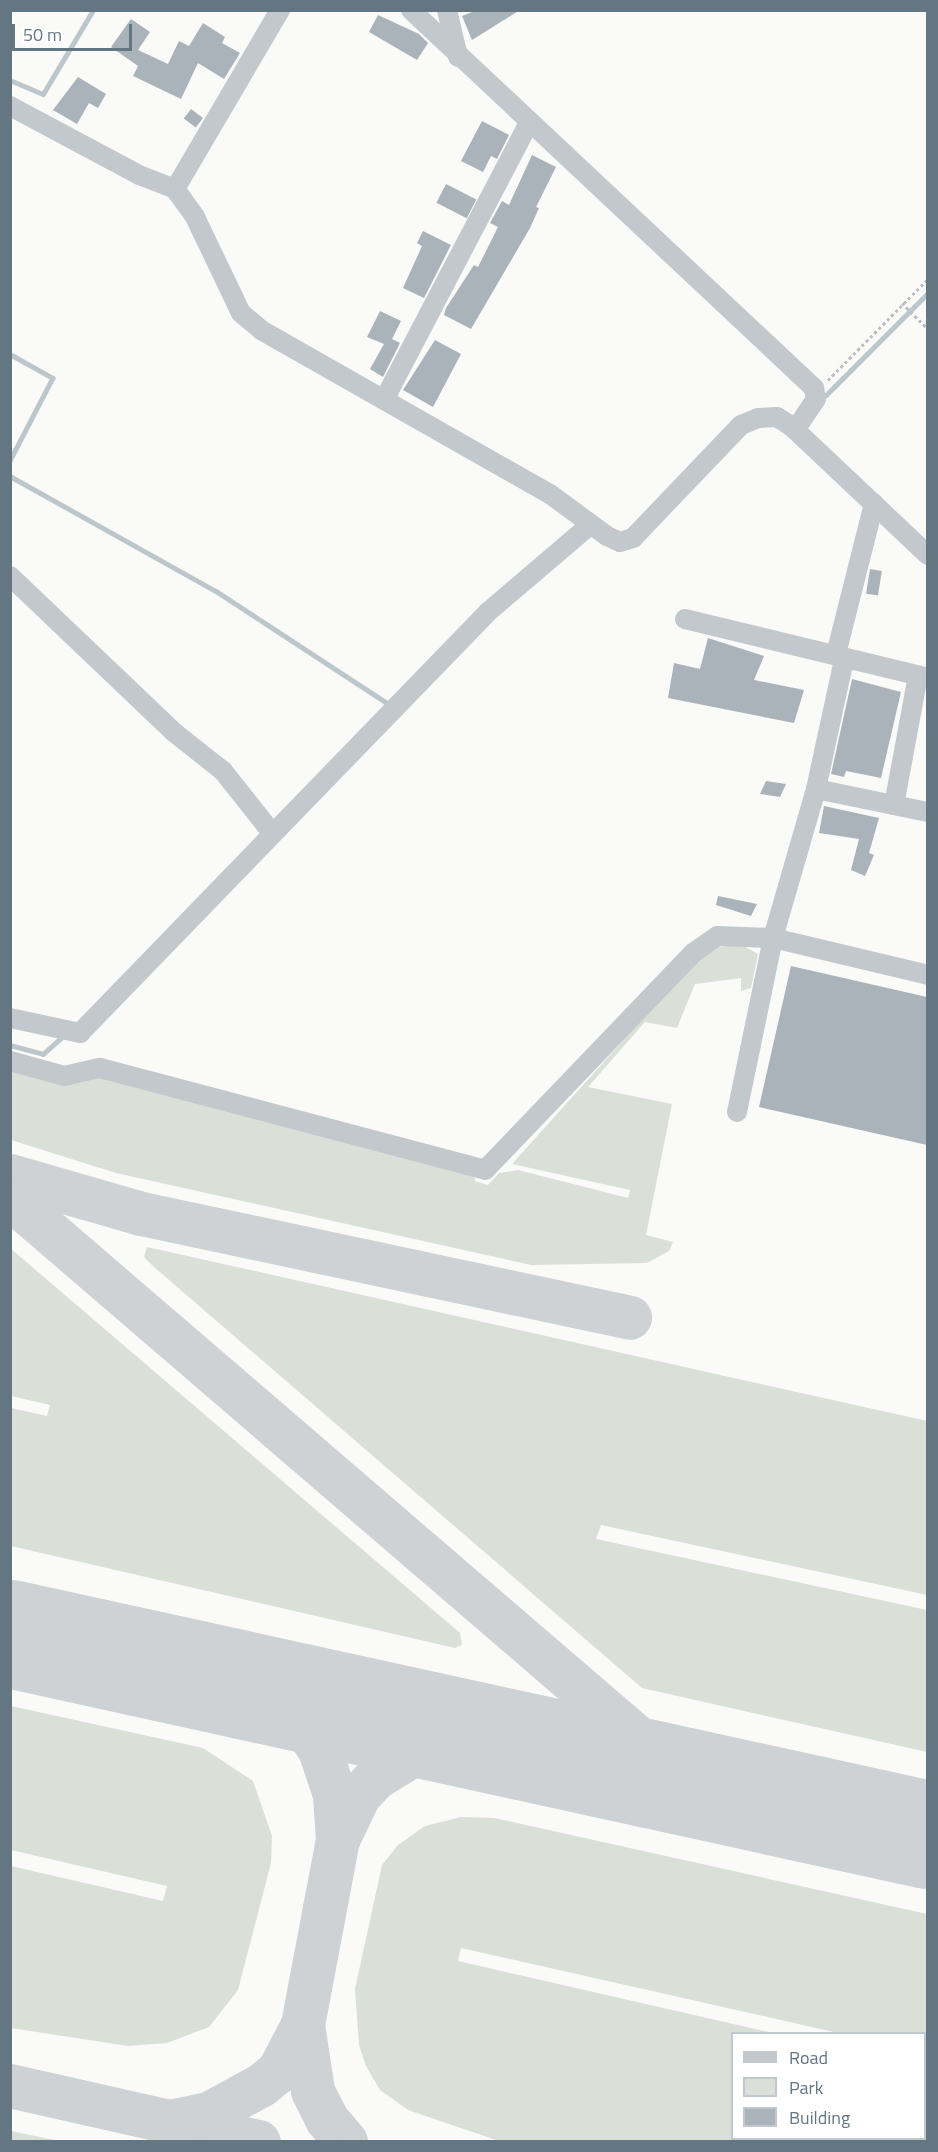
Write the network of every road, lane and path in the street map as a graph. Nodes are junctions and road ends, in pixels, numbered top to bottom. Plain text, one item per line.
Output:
1 (280, 10) edge
2 (411, 10) edge
3 (447, 10) edge
4 (458, 57) junction
5 (10, 106) edge
6 (529, 123) junction
7 (175, 189) junction
8 (927, 279) edge
9 (902, 303) junction
10 (927, 329) edge
11 (823, 385) dead end
12 (384, 400) junction
13 (795, 430) junction
14 (874, 504) junction
15 (591, 524) junction
16 (927, 555) edge
17 (10, 576) edge
18 (685, 619) dead end
19 (840, 657) junction
20 (923, 677) edge
21 (816, 789) junction
22 (894, 805) junction
23 (927, 812) edge
24 (273, 834) junction
25 (773, 938) junction
26 (927, 975) edge
27 (10, 1018) edge
28 (10, 1061) edge
29 (737, 1112) dead end

1 - 7 street
2 - 4 street
3 - 4 street
4 - 6 street
5 - 7 street
6 - 12 street
6 - 13 street
7 - 12 street
8 - 9 path
9 - 10 path
9 - 11 path
12 - 15 street
13 - 14 street
13 - 15 street
14 - 16 street
14 - 19 street
15 - 24 street
17 - 24 street
18 - 19 street
19 - 20 street
19 - 21 street
20 - 22 street
21 - 22 street
21 - 25 street
22 - 23 street
24 - 27 street
25 - 26 street
25 - 28 street
25 - 29 street

